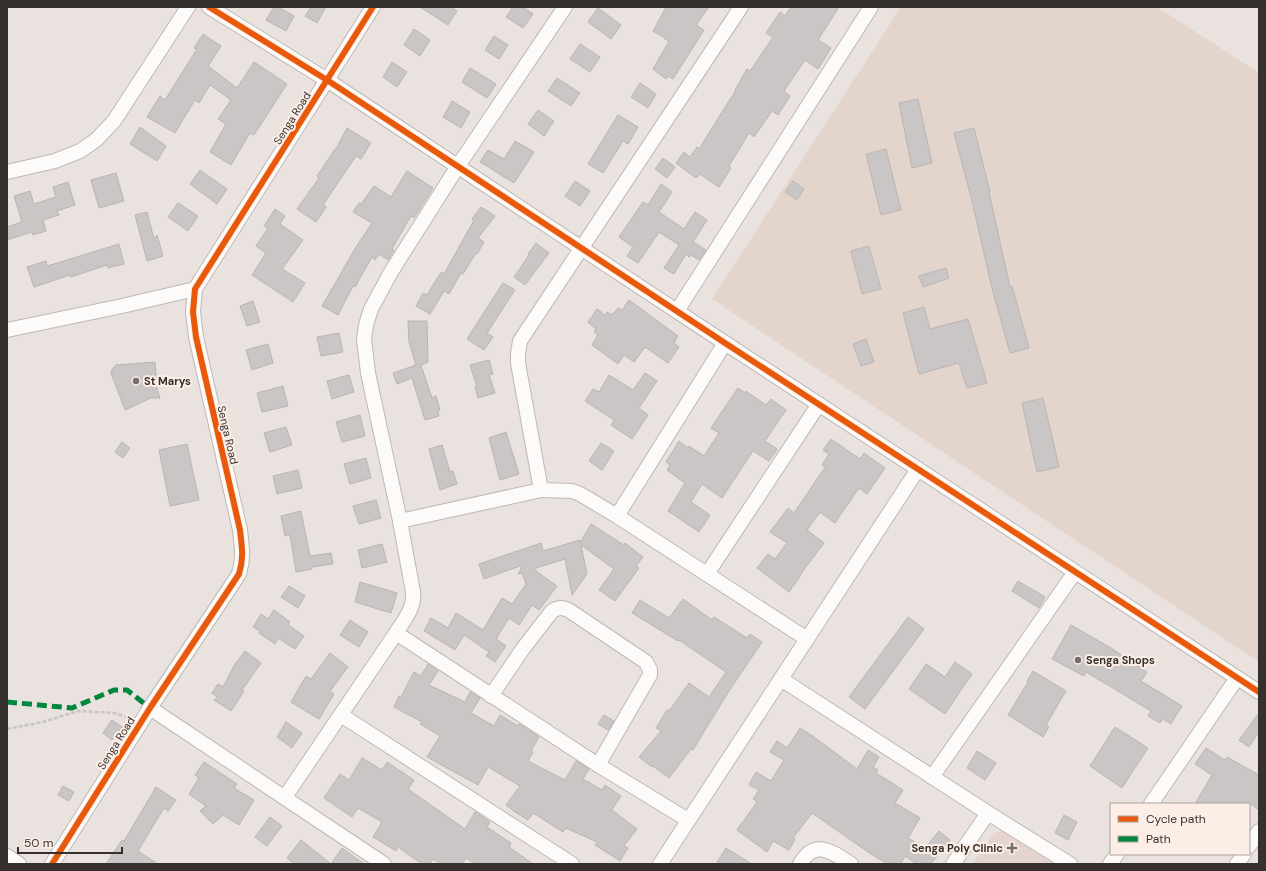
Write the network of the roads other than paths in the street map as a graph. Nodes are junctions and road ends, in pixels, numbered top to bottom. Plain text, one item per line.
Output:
1 (188, 7) edge
2 (209, 7) edge
3 (373, 7) edge
4 (565, 7) edge
5 (741, 7) edge
6 (871, 7) edge
7 (327, 80) junction
8 (458, 166) junction
9 (7, 172) edge
10 (581, 248) junction
11 (194, 289) junction
12 (677, 311) junction
13 (7, 330) edge
14 (725, 343) junction
15 (819, 404) junction
16 (918, 470) junction
17 (541, 490) junction
18 (617, 516) junction
19 (400, 521) junction
20 (1075, 572) junction
21 (706, 574) junction
22 (396, 633) junction
23 (807, 639) junction
24 (1237, 678) junction
25 (781, 679) junction
26 (1259, 692) edge
27 (491, 696) junction
28 (150, 708) junction
29 (341, 715) junction
30 (598, 765) junction
31 (932, 777) junction
32 (285, 798) junction
33 (1152, 803) edge
34 (988, 813) junction
35 (688, 820) junction
36 (1259, 831) edge
37 (1250, 844) edge
38 (1116, 855) edge
39 (1243, 855) edge
40 (7, 856) edge
41 (19, 864) edge
42 (52, 864) edge
43 (384, 864) edge
44 (572, 864) edge
45 (660, 864) edge
46 (800, 864) edge
47 (851, 864) edge
48 (953, 864) edge
49 (1070, 864) edge
50 (1110, 864) edge
51 (1237, 864) edge

1 - 9 street
2 - 7 street
3 - 7 street, Senga Road
4 - 8 street
5 - 10 street
6 - 12 street
7 - 8 street
7 - 11 street, Senga Road
8 - 10 street
8 - 19 street
10 - 12 street
10 - 17 street
11 - 13 street
11 - 28 street, Senga Road
12 - 14 street
14 - 15 street
14 - 18 street
15 - 16 street
15 - 21 street
16 - 20 street
16 - 23 street
17 - 18 street
17 - 19 street
18 - 21 street
19 - 22 street
20 - 24 street
20 - 31 street
21 - 23 street
22 - 27 street
22 - 29 street
23 - 25 street
24 - 26 street
24 - 33 street
25 - 31 street
25 - 35 street
27 - 30 street
27 - 30 street
28 - 32 street
28 - 42 street, Senga Road
29 - 32 street
29 - 44 street
30 - 35 street
31 - 34 street
32 - 43 street
34 - 48 street
34 - 49 street
35 - 45 street
36 - 37 street
38 - 50 street
39 - 51 street
40 - 41 street
46 - 47 street

